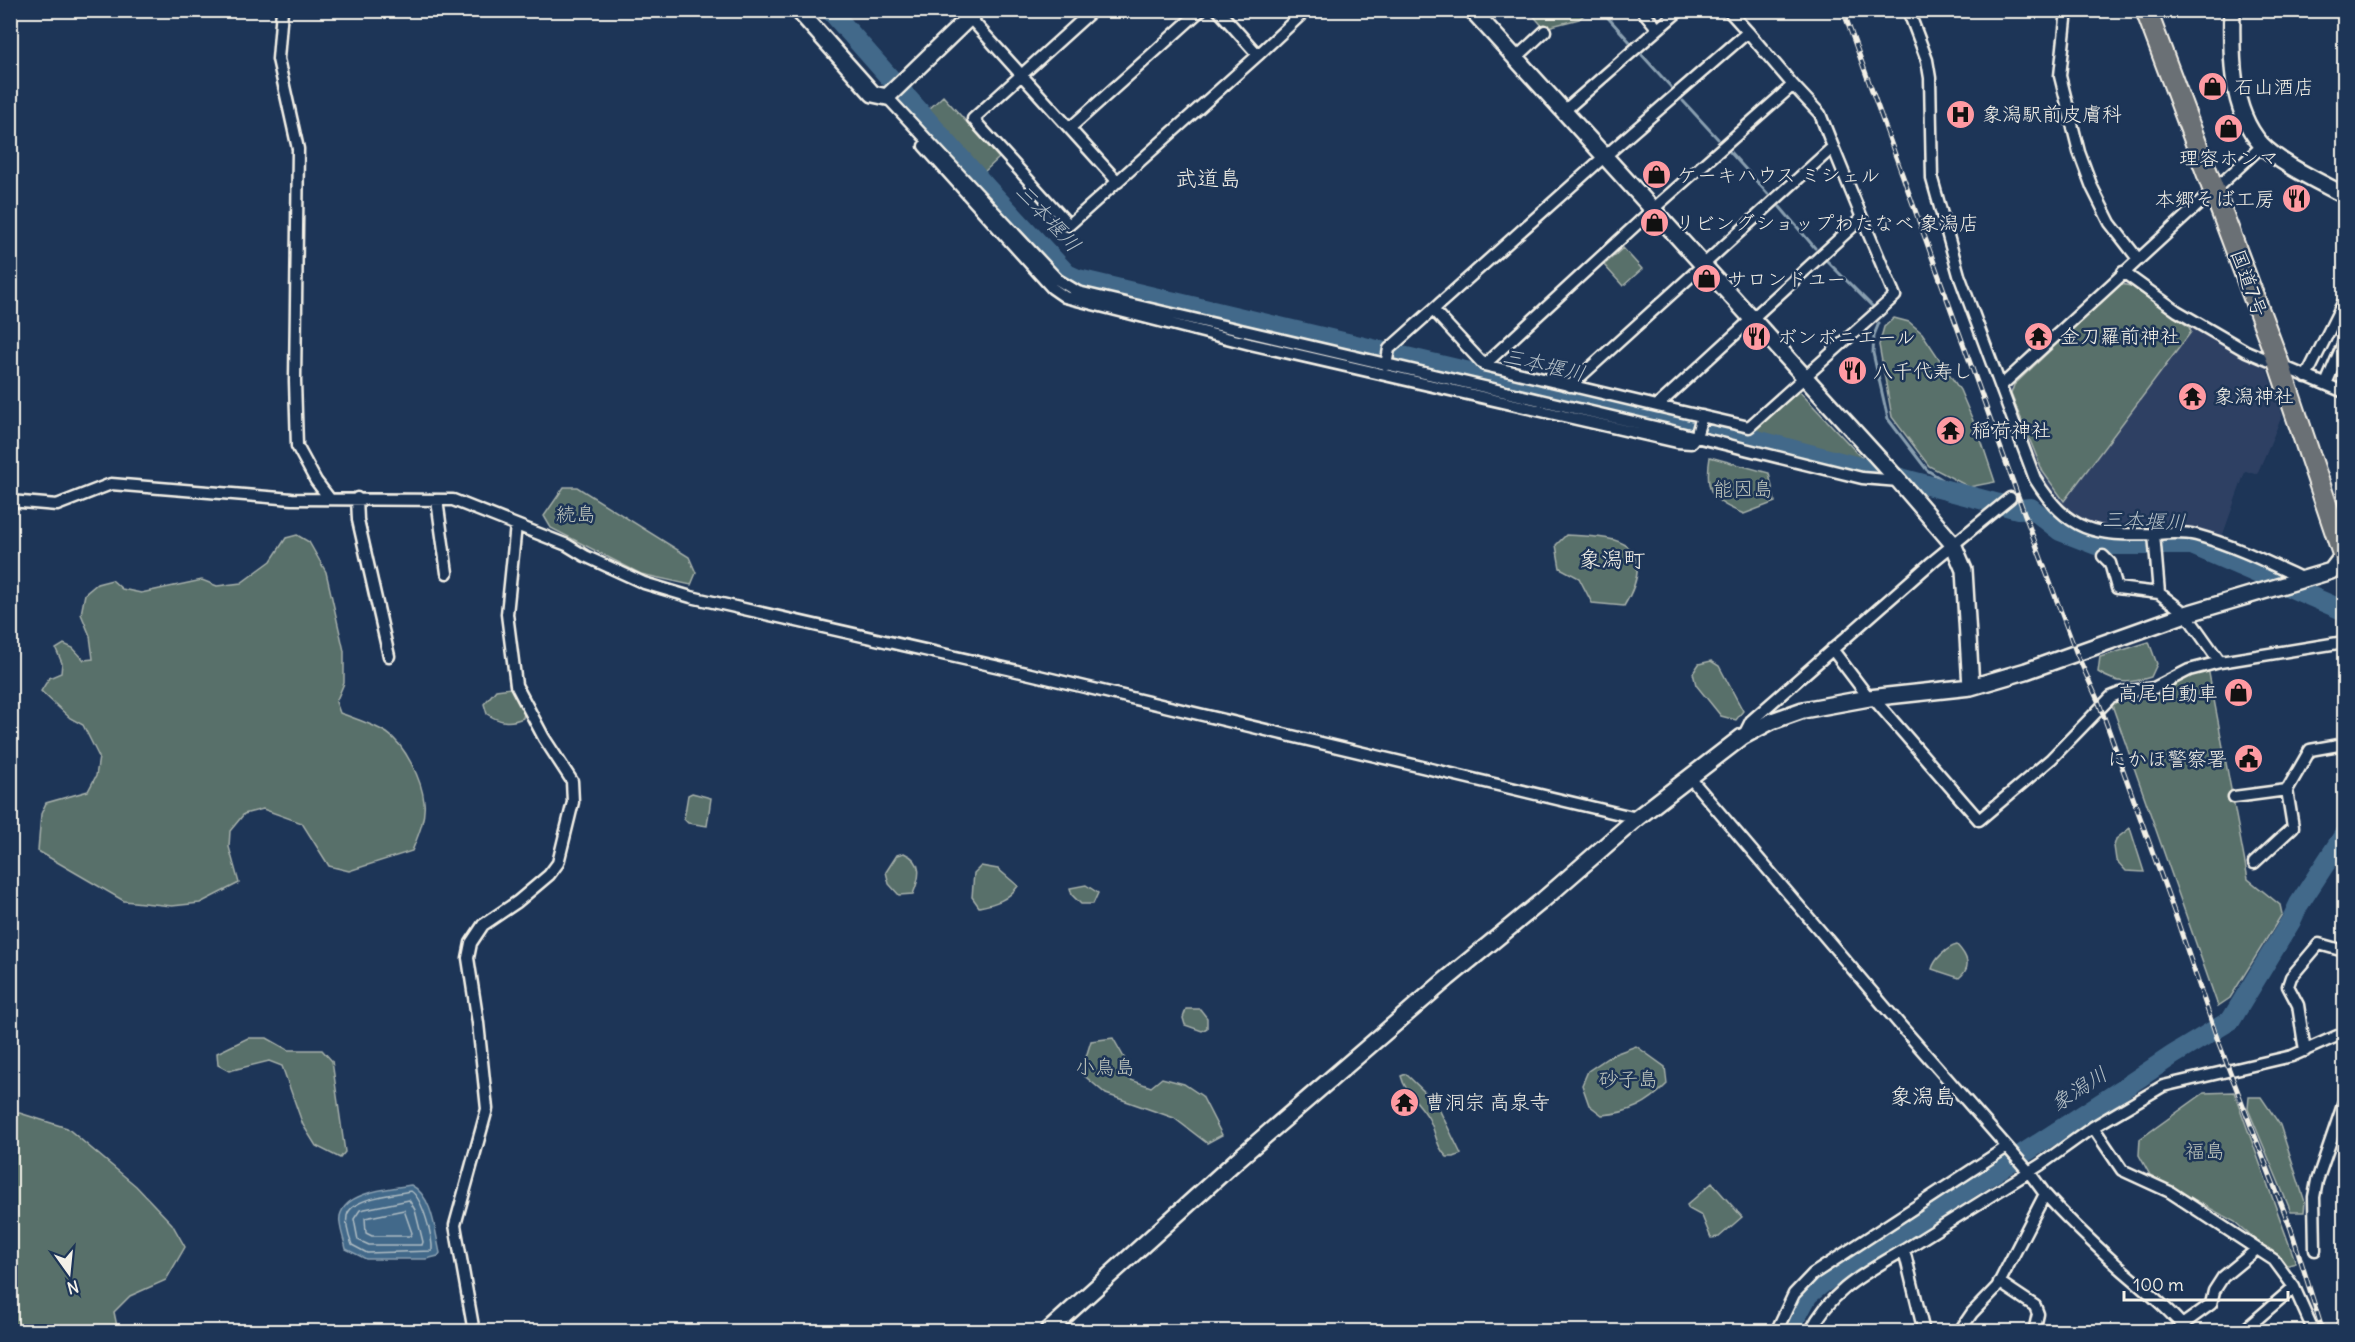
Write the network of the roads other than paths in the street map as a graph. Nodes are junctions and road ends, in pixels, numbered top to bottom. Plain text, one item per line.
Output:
1 (282, 10) edge
2 (798, 10) edge
3 (1093, 10) edge
4 (1201, 10) edge
5 (1218, 10) edge
6 (1306, 10) edge
7 (1642, 10) edge
8 (1680, 10) edge
9 (1728, 10) edge
10 (1908, 10) edge
11 (2067, 10) edge
12 (2146, 10) edge
13 (2232, 10) edge
14 (974, 14) edge
15 (1481, 14) edge
16 (1658, 29) junction
17 (1545, 31) dead end
18 (1748, 32) junction
19 (1258, 55) junction
20 (1516, 58) junction
21 (1021, 75) junction
22 (1793, 85) junction
23 (887, 99) junction
24 (1564, 111) junction
25 (1070, 128) junction
26 (2263, 145) junction
27 (1833, 147) junction
28 (1605, 157) junction
29 (1118, 182) junction
30 (2214, 190) junction
31 (2344, 195) edge
32 (1652, 210) junction
33 (1862, 218) junction
34 (2138, 259) junction
35 (1702, 266) junction
36 (2123, 272) junction
37 (2344, 301) edge
38 (1434, 311) junction
39 (1750, 318) junction
40 (2344, 342) edge
41 (1386, 364) junction
42 (1484, 365) junction
43 (2280, 367) junction
44 (2306, 377) junction
45 (1804, 378) junction
46 (2326, 384) junction
47 (1570, 386) junction
48 (2001, 386) junction
49 (2344, 392) edge
50 (1657, 406) junction
51 (1701, 417) junction
52 (1696, 436) junction
53 (1899, 481) junction
54 (329, 498) junction
55 (357, 498) junction
56 (2010, 498) dead end
57 (437, 500) junction
58 (10, 501) edge
59 (516, 525) junction
60 (2154, 534) junction
61 (1953, 544) junction
62 (2344, 555) edge
63 (2103, 556) dead end
64 (447, 573) dead end
65 (2303, 579) junction
66 (2159, 594) junction
67 (2186, 615) junction
68 (2344, 642) edge
69 (1832, 649) junction
70 (389, 656) dead end
71 (2220, 662) junction
72 (1971, 687) junction
73 (1871, 698) junction
74 (1742, 737) junction
75 (2344, 744) edge
76 (1690, 778) junction
77 (2287, 790) junction
78 (2234, 797) dead end
79 (1637, 818) junction
80 (2254, 863) dead end
81 (2344, 951) edge
82 (2344, 1033) edge
83 (2305, 1051) junction
84 (2344, 1102) edge
85 (2093, 1127) junction
86 (2007, 1147) junction
87 (2028, 1172) junction
88 (2045, 1194) junction
89 (2257, 1249) junction
90 (1904, 1250) junction
91 (2315, 1250) dead end
92 (1999, 1282) junction
93 (2294, 1287) junction
94 (2185, 1328) edge
95 (474, 1332) edge
96 (1047, 1332) edge
97 (1776, 1332) edge
98 (1810, 1332) edge
99 (1924, 1332) edge
100 (1959, 1332) edge
101 (2034, 1332) edge
102 (2242, 1332) edge
103 (2314, 1332) edge

1 - 54 street
2 - 23 street
3 - 21 street
4 - 25 street
5 - 19 street
6 - 19 street
7 - 16 street
8 - 16 street
9 - 18 street
10 - 48 street
11 - 34 street
12 - 30 highway, 国道7号
13 - 26 street
14 - 21 street
14 - 23 street
15 - 20 street
16 - 24 street
17 - 20 street
18 - 22 street
18 - 28 street
19 - 29 street
20 - 24 street
21 - 25 street
21 - 29 street
22 - 27 street
22 - 32 street
23 - 41 street
23 - 52 street
24 - 28 street
25 - 29 street
26 - 30 street
26 - 31 street
27 - 33 street
27 - 35 street
28 - 32 street
28 - 38 street
30 - 34 street
30 - 43 highway, 国道7号
32 - 35 street
32 - 42 street
33 - 39 street
33 - 45 street
34 - 36 street
35 - 39 street
35 - 47 street
36 - 43 street
36 - 48 street
37 - 44 street
38 - 41 street
38 - 42 street
39 - 45 street
39 - 50 street
40 - 46 street
41 - 52 street
42 - 47 street
43 - 44 street
43 - 62 highway, 国道7号
44 - 46 street
45 - 51 street
45 - 53 street
46 - 49 street
47 - 50 street
48 - 60 street
50 - 51 street
51 - 52 street
52 - 53 street
53 - 61 street
54 - 55 street
54 - 58 street
55 - 57 street
55 - 70 street
56 - 61 street
57 - 59 street
57 - 64 street
59 - 79 street
59 - 95 street
60 - 65 street
60 - 66 street
61 - 69 street
61 - 72 street
62 - 65 street
63 - 66 street
65 - 67 street
66 - 67 street
67 - 71 street
67 - 72 street
68 - 71 street
69 - 73 street
69 - 74 street
71 - 73 street
72 - 73 street
73 - 74 street
74 - 76 street
75 - 77 street
76 - 79 street
76 - 86 street
77 - 78 street
77 - 80 street
79 - 96 street
81 - 83 street
82 - 83 street
83 - 85 street
84 - 91 street
85 - 87 street
85 - 89 street
86 - 87 street
86 - 97 street
87 - 88 street
87 - 90 street
88 - 92 street
88 - 94 street
89 - 93 street
89 - 94 street
90 - 98 street
90 - 99 street
92 - 100 street
92 - 101 street
93 - 102 street
93 - 103 street

